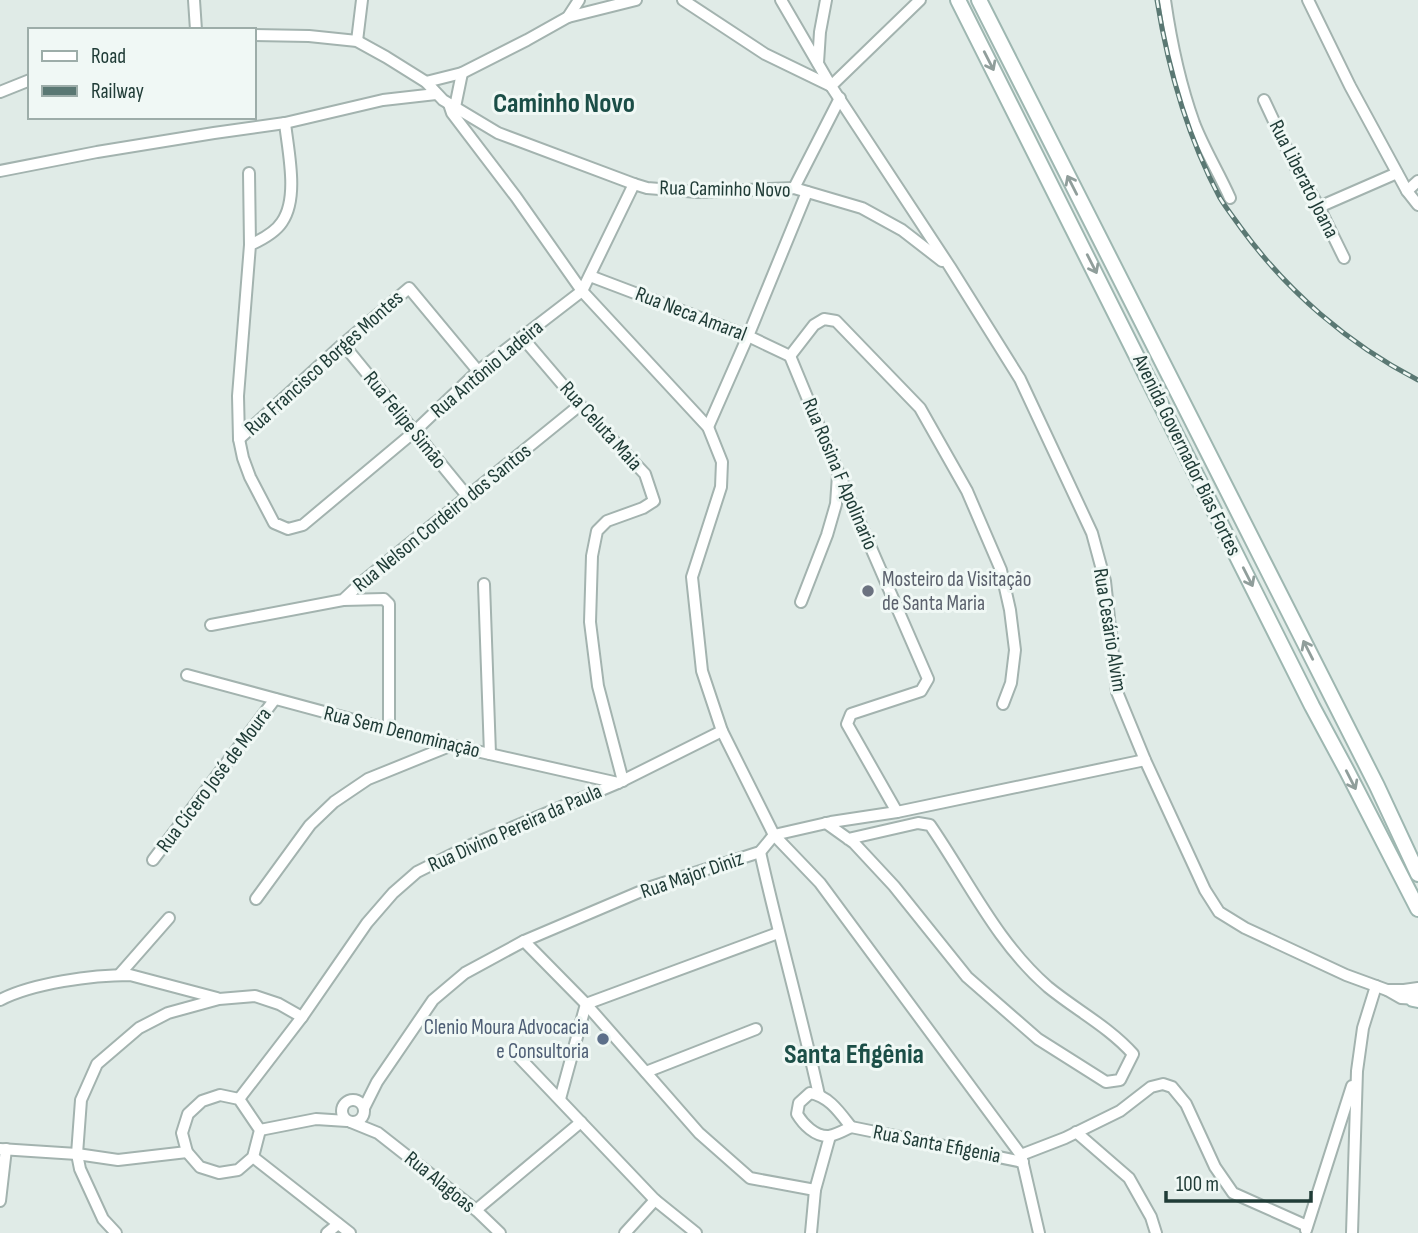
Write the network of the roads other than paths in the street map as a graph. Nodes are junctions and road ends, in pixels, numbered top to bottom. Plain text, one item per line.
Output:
1 (194, 0) edge
2 (362, 0) edge
3 (579, 0) edge
4 (636, 0) edge
5 (683, 0) edge
6 (781, 0) edge
7 (826, 0) edge
8 (920, 0) edge
9 (958, 0) edge
10 (979, 0) edge
11 (1165, 0) edge
12 (1308, 0) edge
13 (568, 17) junction
14 (196, 28) edge
15 (256, 35) edge
16 (357, 41) junction
17 (818, 65) junction
18 (463, 73) junction
19 (28, 81) edge
20 (426, 82) junction
21 (831, 86) junction
22 (0, 92) edge
23 (436, 94) junction
24 (839, 98) junction
25 (1264, 100) dead end
26 (452, 106) junction
27 (285, 123) junction
28 (1058, 157) junction
29 (1042, 166) junction
30 (0, 171) edge
31 (249, 173) dead end
32 (1397, 173) junction
33 (1418, 181) edge
34 (634, 184) junction
35 (794, 188) junction
36 (1407, 191) junction
37 (807, 192) junction
38 (1230, 198) dead end
39 (1418, 205) edge
40 (1319, 207) junction
41 (250, 245) junction
42 (1345, 258) dead end
43 (950, 267) junction
44 (590, 276) junction
45 (1123, 285) junction
46 (582, 291) junction
47 (1106, 293) junction
48 (748, 336) junction
49 (522, 337) junction
50 (342, 344) junction
51 (790, 356) junction
52 (478, 371) junction
53 (580, 405) junction
54 (708, 427) junction
55 (414, 432) junction
56 (1199, 437) junction
57 (239, 439) junction
58 (1181, 444) junction
59 (1213, 465) junction
60 (838, 472) junction
61 (1194, 472) junction
62 (468, 496) junction
63 (484, 584) dead end
64 (343, 600) junction
65 (801, 602) dead end
66 (211, 625) dead end
67 (187, 675) dead end
68 (275, 699) junction
69 (1003, 704) dead end
70 (389, 730) junction
71 (722, 731) junction
72 (452, 746) junction
73 (490, 754) junction
74 (1145, 760) junction
75 (621, 782) junction
76 (897, 812) junction
77 (826, 823) junction
78 (774, 835) junction
79 (848, 839) junction
80 (760, 852) junction
81 (153, 860) dead end
82 (1418, 874) edge
83 (256, 899) dead end
84 (1418, 909) edge
85 (169, 918) dead end
86 (778, 933) junction
87 (524, 941) junction
88 (119, 975) junction
89 (1382, 988) junction
90 (1417, 996) edge
91 (219, 999) junction
92 (0, 1000) edge
93 (586, 1004) junction
94 (302, 1017) junction
95 (756, 1029) dead end
96 (517, 1055) dead end
97 (1357, 1071) junction
98 (646, 1072) junction
99 (377, 1082) junction
100 (819, 1094) junction
101 (560, 1099) junction
102 (239, 1100) junction
103 (346, 1103) junction
104 (364, 1110) junction
105 (316, 1119) junction
106 (349, 1122) junction
107 (581, 1122) junction
108 (851, 1127) junction
109 (260, 1130) junction
110 (1076, 1132) junction
111 (378, 1133) junction
112 (830, 1136) junction
113 (3, 1149) edge
114 (187, 1152) junction
115 (77, 1154) junction
116 (253, 1157) junction
117 (1022, 1159) junction
118 (815, 1189) junction
119 (655, 1200) junction
120 (0, 1202) edge
121 (476, 1210) junction
122 (338, 1224) junction
123 (1306, 1230) edge
124 (493, 1231) edge
125 (116, 1233) edge
126 (327, 1233) edge
127 (350, 1233) edge
128 (625, 1233) edge
129 (696, 1233) edge
130 (811, 1233) edge
131 (1039, 1233) edge
132 (1156, 1233) edge
133 (1352, 1233) edge

1 - 14 street
2 - 16 street
3 - 13 street
4 - 13 street
5 - 21 street
6 - 17 street, Rua Cesário Alvim
7 - 17 street
8 - 21 street
9 -> 29 main road, Avenida Governador Bias Fortes
10 - 28 main road, Avenida Governador Bias Fortes
11 - 38 street
12 - 32 street
13 - 18 street
15 - 16 street
16 - 20 street
17 - 21 street, Rua Cesário Alvim
18 - 20 street
18 - 26 street
19 - 22 street
20 - 23 street
21 - 24 street, Rua Cesário Alvim
23 - 26 street
23 - 27 street
24 - 35 street
24 - 43 street, Rua Cesário Alvim
25 - 40 street, Rua Liberato Joana
26 - 34 street, Rua Caminho Novo
26 - 46 street
27 - 30 street
27 - 41 street
28 - 29 main road
45 -> 28 main road, Avenida Governador Bias Fortes
29 -> 47 main road, Avenida Governador Bias Fortes
31 - 41 street
32 - 36 street
32 - 40 street
33 - 36 street
34 - 35 street, Rua Caminho Novo
34 - 44 street, Rua Antônio Ladeira
35 - 37 street, Rua Caminho Novo
36 - 39 street
37 - 43 street, Rua Caminho Novo
37 - 48 street
40 - 42 street, Rua Liberato Joana
41 - 57 street
43 - 74 street, Rua Cesário Alvim
44 - 46 street, Rua Antônio Ladeira
44 - 48 street, Rua Neca Amaral
45 - 47 main road
45 - 56 main road, Avenida Governador Bias Fortes
46 - 49 street, Rua Antônio Ladeira
46 - 54 street
47 - 58 main road, Avenida Governador Bias Fortes
48 - 51 street, Rua Neca Amaral
48 - 54 street
49 - 52 street, Rua Antônio Ladeira
49 - 53 street, Rua Celuta Maia
50 - 52 street, Rua Francisco Borges Montes
50 - 55 street, Rua Felipe Simão
50 - 57 street, Rua Francisco Borges Montes
51 - 60 street, Rua Rosina F Apolinario
51 - 69 street
52 - 55 street, Rua Antônio Ladeira
53 - 62 street, Rua Nelson Cordeiro dos Santos
53 - 75 street, Rua Celuta Maia
54 - 71 street
55 - 57 street, Rua Antônio Ladeira
55 - 62 street, Rua Felipe Simão
56 - 58 main road
56 - 59 main road, Avenida Governador Bias Fortes
58 - 61 main road, Avenida Governador Bias Fortes
59 - 61 main road
82 -> 59 main road, Avenida Governador Bias Fortes
60 - 65 street
60 - 76 street, Rua Rosina F Apolinario
61 -> 84 main road, Avenida Governador Bias Fortes
62 - 64 street, Rua Nelson Cordeiro dos Santos
63 - 73 street
64 - 66 street, Rua Nelson Cordeiro dos Santos
64 - 70 street
67 - 68 street, Rua Sem Denominação
68 - 70 street, Rua Sem Denominação
68 - 81 street, Rua Cícero José de Moura
70 - 72 street, Rua Sem Denominação
71 - 75 street, Rua Divino Pereira da Paula
71 - 78 street
72 - 73 street, Rua Sem Denominação
72 - 83 street
73 - 75 street, Rua Sem Denominação
74 - 76 street
74 - 89 street, Rua Cesário Alvim
75 - 94 street, Rua Divino Pereira da Paula
76 - 77 street
77 - 78 street
77 - 79 street
78 - 80 street, Rua Major Diniz
78 - 117 street
79 - 79 street
80 - 86 street
80 - 87 street, Rua Major Diniz
85 - 88 street
86 - 93 street
86 - 100 street
87 - 93 street
87 - 99 street, Rua Major Diniz
88 - 91 street
88 - 92 street
89 - 90 street, Rua Cesário Alvim
89 - 97 street
91 - 94 street
91 - 115 street
93 - 98 street
93 - 101 street
94 - 102 street, Rua Divino Pereira da Paula
95 - 98 street
96 - 101 street
97 - 123 street
97 - 133 street
98 - 118 street
99 - 103 street, Rua Major Diniz
99 - 104 street, Rua Major Diniz
100 - 108 street
100 - 112 street
101 - 107 street
102 - 109 street
102 - 114 street
103 - 104 street
103 - 105 street, Rua Alagoas
103 - 106 street
104 - 106 street
104 - 111 street, Rua Alagoas
105 - 106 street, Rua Alagoas
105 - 109 street, Rua Alagoas
106 - 111 street, Rua Alagoas
107 - 119 street
107 - 121 street
108 - 112 street
108 - 117 street, Rua Santa Efigenia
109 - 116 street
110 - 117 street
110 - 123 street
110 - 132 street
111 - 121 street, Rua Alagoas
112 - 118 street
113 - 115 street
113 - 120 street
114 - 115 street
114 - 116 street
115 - 125 street
116 - 122 street
117 - 131 street
118 - 130 street
119 - 128 street
119 - 129 street
121 - 124 street, Rua Alagoas
122 - 126 street
122 - 127 street

